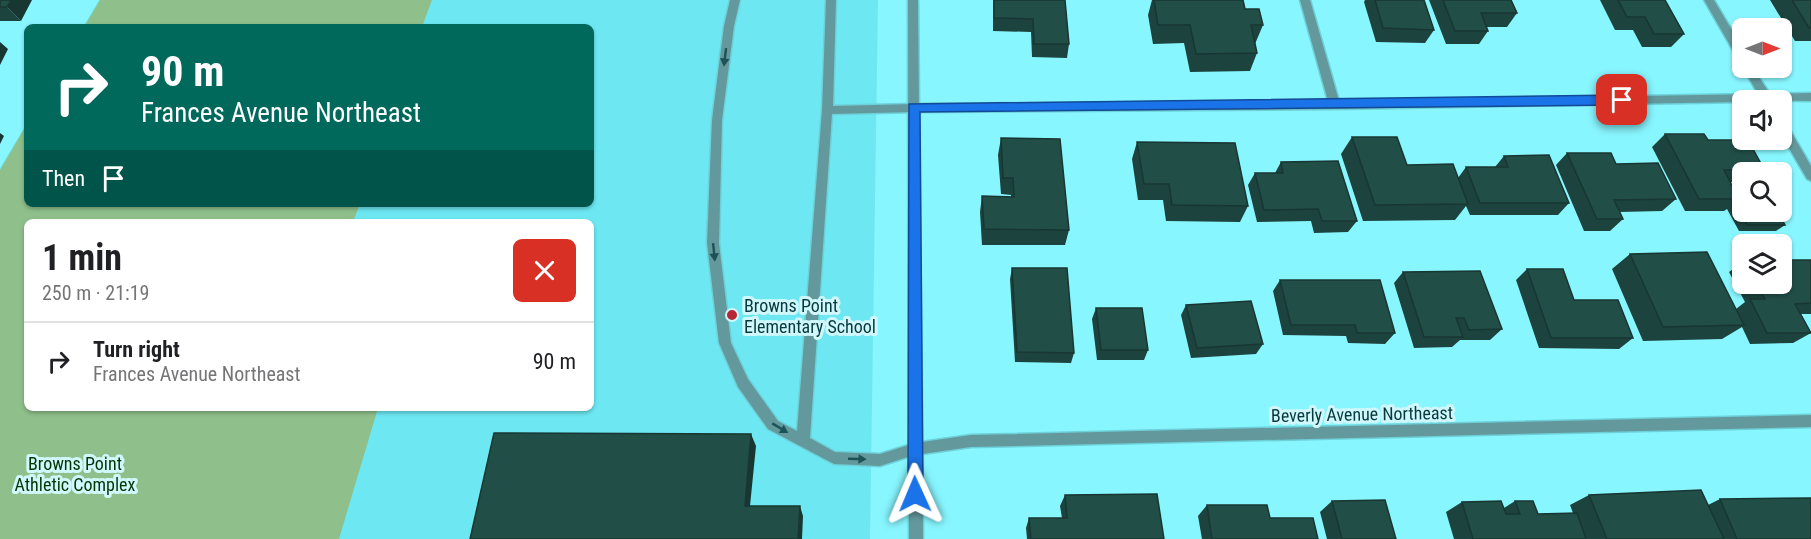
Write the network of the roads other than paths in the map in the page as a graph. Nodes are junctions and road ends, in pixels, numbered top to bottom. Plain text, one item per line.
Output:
1 (735, 0) edge
2 (831, 0) edge
3 (913, 0) edge
4 (1305, 0) edge
5 (1709, 0) edge
6 (1732, 39) edge
7 (1811, 97) edge
8 (1792, 98) edge
9 (1732, 99) edge
10 (1335, 105) junction
11 (914, 108) junction
12 (826, 110) junction
13 (1792, 143) edge
14 (1811, 176) edge
15 (1811, 421) edge
16 (803, 441) junction
17 (915, 449) junction
18 (916, 539) edge

1 -> 16 street, Beverly Avenue Northeast
2 - 12 street
3 - 11 street
4 - 10 street
5 - 6 street
7 - 8 street
9 - 10 street
10 - 11 street
11 - 12 street
11 - 17 street
12 - 16 street
13 - 14 street
15 - 17 street, Beverly Avenue Northeast
16 -> 17 street, Beverly Avenue Northeast
17 - 18 street

